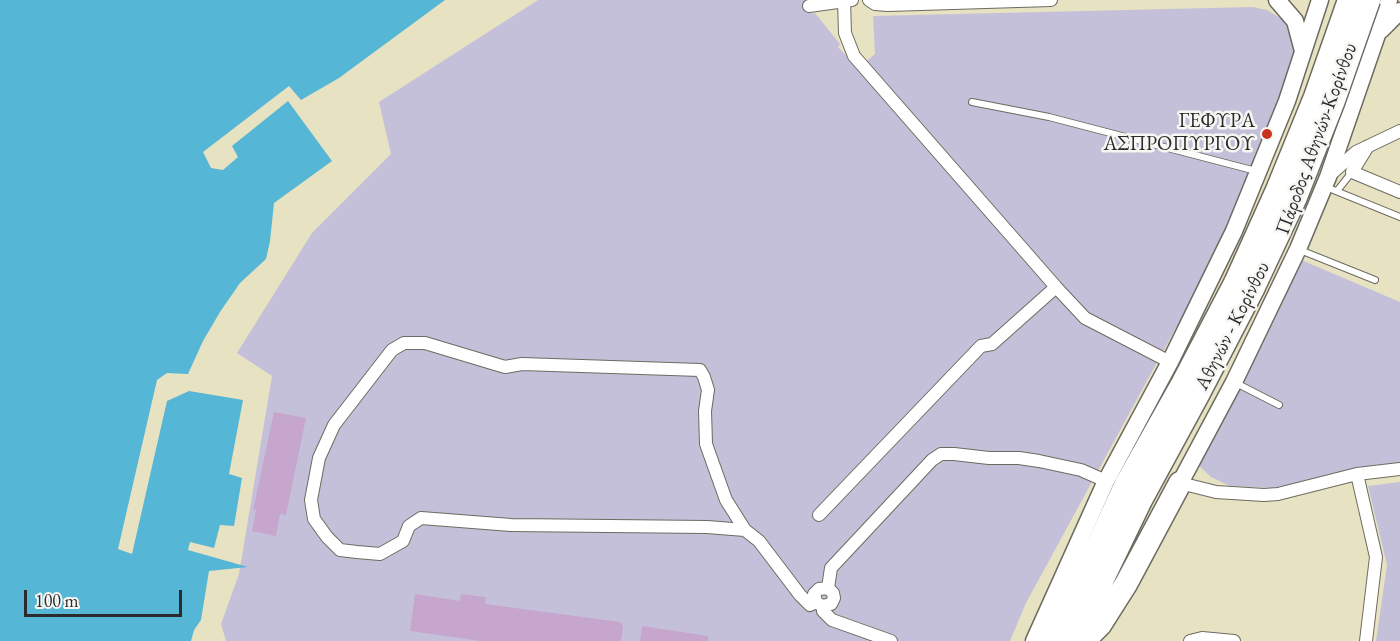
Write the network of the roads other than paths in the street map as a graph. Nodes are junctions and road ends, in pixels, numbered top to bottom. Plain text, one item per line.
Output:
1 (869, 0) edge
2 (1051, 0) edge
3 (1276, 0) edge
4 (1320, 0) edge
5 (1348, 0) edge
6 (1357, 0) edge
7 (1369, 0) edge
8 (1389, 0) edge
9 (848, 1) edge
10 (809, 6) dead end
11 (1400, 11) edge
12 (1378, 33) junction
13 (1372, 50) junction
14 (1303, 52) junction
15 (1365, 72) junction
16 (972, 102) dead end
17 (1400, 131) edge
18 (1368, 146) junction
19 (1260, 172) junction
20 (1352, 172) junction
21 (1329, 185) junction
22 (1400, 192) edge
23 (1400, 217) edge
24 (1298, 249) junction
25 (1375, 280) dead end
26 (1244, 285) junction
27 (1056, 287) junction
28 (1170, 362) junction
29 (1234, 382) junction
30 (1279, 405) dead end
31 (1400, 469) edge
32 (1357, 474) junction
33 (1106, 481) junction
34 (1180, 483) junction
35 (819, 515) dead end
36 (745, 530) junction
37 (819, 607) junction
38 (891, 641) edge
39 (1034, 641) edge
40 (1053, 641) edge
41 (1073, 641) edge
42 (1084, 641) edge
43 (1190, 641) edge
44 (1234, 641) edge
45 (1366, 641) edge

1 - 2 street
3 - 14 main road
4 - 14 main road
5 - 26 highway, Αθηνών - Κορίνθου, bridge
6 - 13 main road
7 - 26 highway, Αθηνών - Κορίνθου, bridge
8 - 12 main road, Πάροδος Αθηνών-Κορίνθου
9 - 10 street
9 - 27 street
11 - 12 main road
12 - 13 main road, Πάροδος Αθηνών-Κορίνθου
13 - 15 main road, Πάροδος Αθηνών-Κορίνθου
14 - 15 main road
14 - 19 main road
15 - 21 main road, Πάροδος Αθηνών-Κορίνθου
16 - 19 lane
17 - 18 street
18 - 20 street
18 - 21 street
19 - 28 main road
20 - 21 lane
20 - 22 street
21 - 23 lane
21 - 24 main road, Πάροδος Αθηνών-Κορίνθου
24 - 25 lane
24 - 29 main road, Πάροδος Αθηνών-Κορίνθου
26 - 40 highway, Αθηνών - Κορίνθου
26 - 41 highway, Αθηνών - Κορίνθου
27 - 28 street
27 - 35 street
28 - 33 main road
29 - 30 lane
29 - 34 main road, Πάροδος Αθηνών-Κορίνθου
31 - 32 street
32 - 34 street
32 - 45 street
33 - 37 street
33 - 39 main road
34 - 42 highway
36 - 36 street
36 - 37 street
37 - 38 street
43 - 44 street

